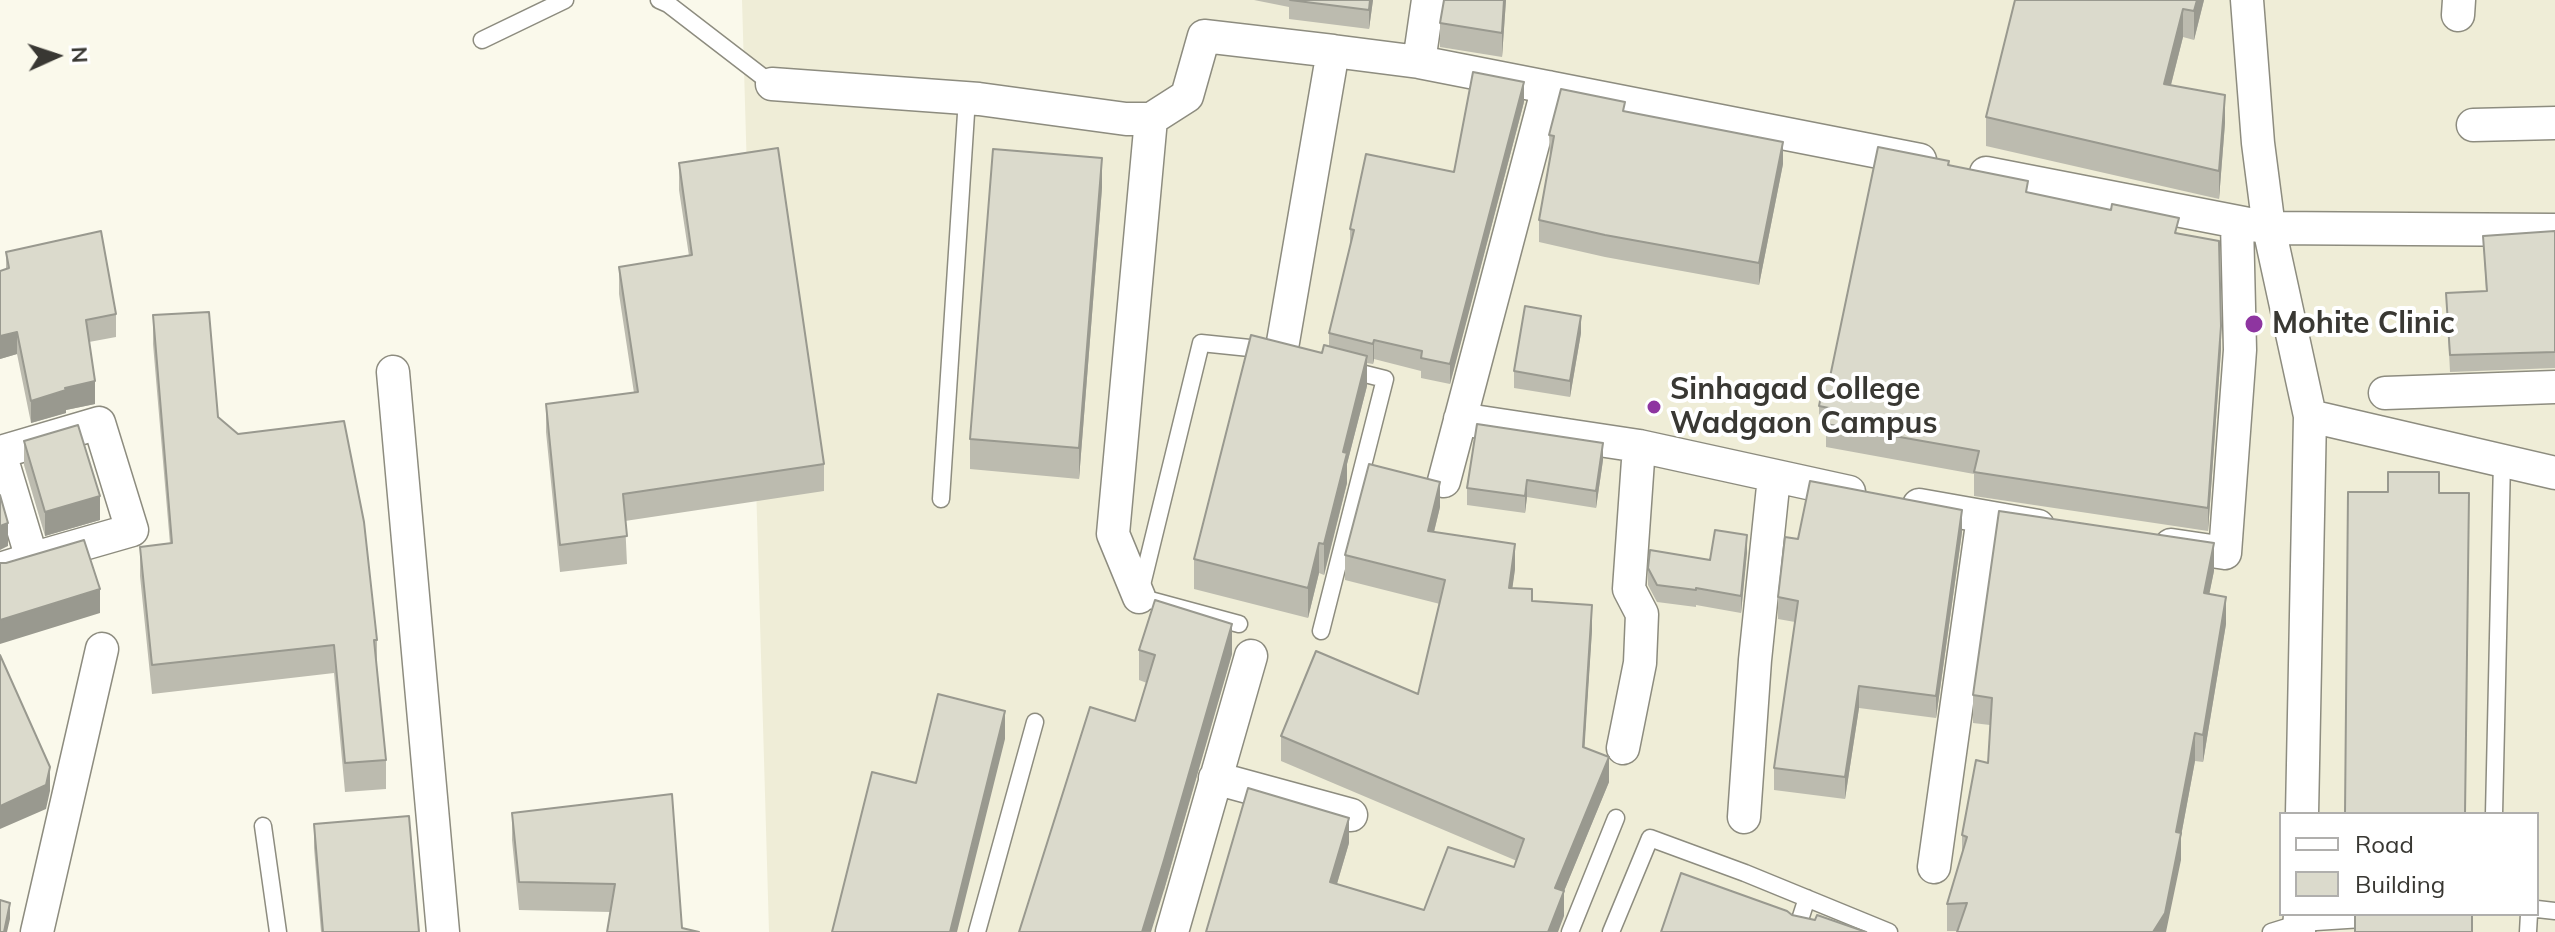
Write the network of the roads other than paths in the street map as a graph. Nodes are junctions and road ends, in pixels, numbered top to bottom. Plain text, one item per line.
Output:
1 (565, 0) edge
2 (659, 0) edge
3 (1428, 0) edge
4 (2247, 0) edge
5 (482, 40) dead end
6 (1333, 51) junction
7 (1419, 62) junction
8 (772, 84) joint
9 (1548, 87) junction
10 (967, 98) junction
11 (1151, 119) junction
12 (2555, 123) edge
13 (2473, 125) dead end
14 (2237, 223) junction
15 (2269, 228) junction
16 (2555, 230) edge
17 (1287, 350) joint
18 (1327, 364) edge
19 (393, 372) dead end
20 (2555, 387) edge
21 (2385, 393) dead end
22 (2310, 416) junction
23 (1460, 419) junction
24 (1639, 446) junction
25 (1, 453) edge
26 (2502, 461) junction
27 (2555, 473) edge
28 (1774, 477) junction
29 (1444, 481) dead end
30 (941, 499) dead end
31 (1983, 517) junction
32 (2074, 531) edge
33 (2134, 540) edge
34 (32, 559) junction
35 (0, 569) edge
36 (1139, 597) junction
37 (1239, 624) dead end
38 (1321, 631) dead end
39 (102, 649) dead end
40 (1251, 656) dead end
41 (1035, 722) dead end
42 (1623, 748) dead end
43 (1215, 778) junction
44 (2302, 812) edge
45 (2494, 812) edge
46 (1351, 815) edge
47 (1744, 817) dead end
48 (1616, 818) dead end
49 (263, 826) dead end
50 (1934, 867) dead end
51 (1807, 898) junction
52 (2389, 918) edge
53 (2292, 925) edge
54 (37, 932) edge
55 (278, 932) edge
56 (443, 932) edge
57 (977, 932) edge
58 (1172, 932) edge
59 (1570, 932) edge
60 (1611, 932) edge
61 (1796, 932) edge
62 (1889, 932) edge

1 - 5 lane
2 - 8 lane
3 - 7 street
4 - 15 street
6 - 7 street
6 - 11 street
6 - 17 street
7 - 9 street
8 - 10 street
9 - 14 street
9 - 23 street
10 - 11 street
10 - 30 lane
11 - 36 street
12 - 13 street
14 - 15 street
14 - 33 street
15 - 16 street
15 - 22 street
17 - 36 lane
18 - 38 lane
19 - 56 street
20 - 21 street
22 - 26 street
22 - 44 street
23 - 24 street
23 - 29 street
24 - 28 street
24 - 42 street
25 - 34 street
25 - 34 street
26 - 27 street
26 - 45 lane
28 - 31 street
28 - 47 street
31 - 32 street
31 - 50 street
34 - 35 street
36 - 37 lane
39 - 54 street
40 - 43 street
41 - 57 lane
43 - 46 street
43 - 58 street
48 - 59 lane
49 - 55 lane
51 - 60 lane
51 - 61 lane
51 - 62 lane
52 - 53 lane

